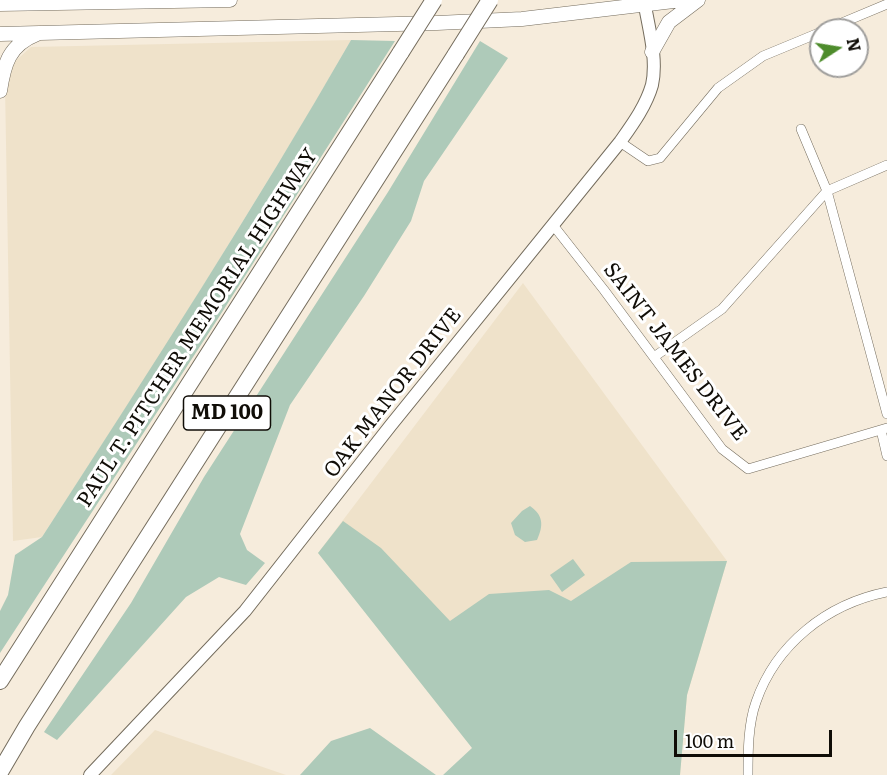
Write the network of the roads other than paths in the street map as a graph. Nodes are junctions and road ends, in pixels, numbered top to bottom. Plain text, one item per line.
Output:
1 (231, 0) edge
2 (434, 0) edge
3 (490, 0) edge
4 (682, 0) edge
5 (698, 0) edge
6 (0, 3) edge
7 (644, 3) edge
8 (887, 4) edge
9 (854, 18) edge
10 (41, 33) junction
11 (0, 34) edge
12 (809, 37) edge
13 (652, 52) junction
14 (0, 91) edge
15 (801, 129) dead end
16 (620, 142) junction
17 (887, 165) edge
18 (827, 191) junction
19 (553, 225) junction
20 (654, 357) junction
21 (887, 414) edge
22 (884, 429) edge
23 (887, 456) edge
24 (887, 592) edge
25 (0, 681) edge
26 (0, 772) edge
27 (90, 775) edge
28 (748, 775) edge

1 - 6 main road
2 - 25 highway, PAUL T. PITCHER MEMORIAL HIGHWAY / MD 100, bridge
3 - 26 highway, MD 100, bridge
4 - 7 main road
5 - 13 main road
7 - 10 main road
7 - 13 street, OAK MANOR DRIVE
8 - 9 street
10 - 11 main road
10 - 14 main road
12 - 16 street
13 - 16 street, OAK MANOR DRIVE
15 - 18 street
16 - 19 street, OAK MANOR DRIVE
17 - 18 street
18 - 20 street
18 - 21 street
19 - 20 street, SAINT JAMES DRIVE
19 - 27 street, OAK MANOR DRIVE
20 - 22 street, SAINT JAMES DRIVE
22 - 23 street
24 - 28 street

